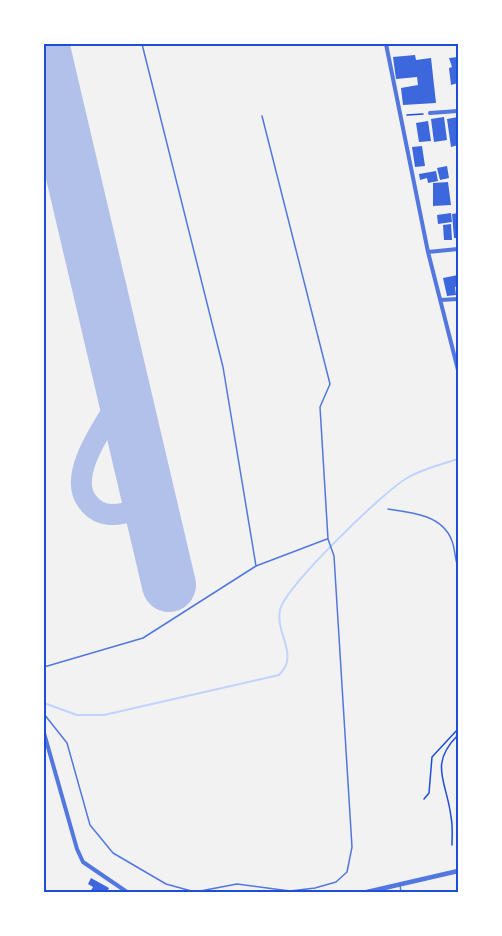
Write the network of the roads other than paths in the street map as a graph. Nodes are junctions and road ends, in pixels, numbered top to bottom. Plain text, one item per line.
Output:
1 (142, 44) edge
2 (386, 44) edge
3 (459, 111) edge
4 (430, 113) road end
5 (262, 116) dead end
6 (459, 249) edge
7 (428, 252) junction
8 (459, 299) edge
9 (440, 300) junction
10 (459, 370) edge
11 (388, 509) dead end
12 (329, 540) junction
13 (256, 566) junction
14 (459, 568) edge
15 (44, 667) edge
16 (44, 714) edge
17 (44, 733) edge
18 (459, 871) edge
19 (400, 885) junction
20 (127, 892) edge
21 (367, 892) edge
22 (401, 892) edge

1 - 13 lane
2 - 7 street
3 - 4 street
5 - 12 lane
6 - 7 street
7 - 9 street
8 - 9 street
9 - 10 street
11 - 14 lane
12 - 13 lane
12 - 16 lane
13 - 15 lane
17 - 20 street
18 - 19 street
19 - 21 street
19 - 22 lane

